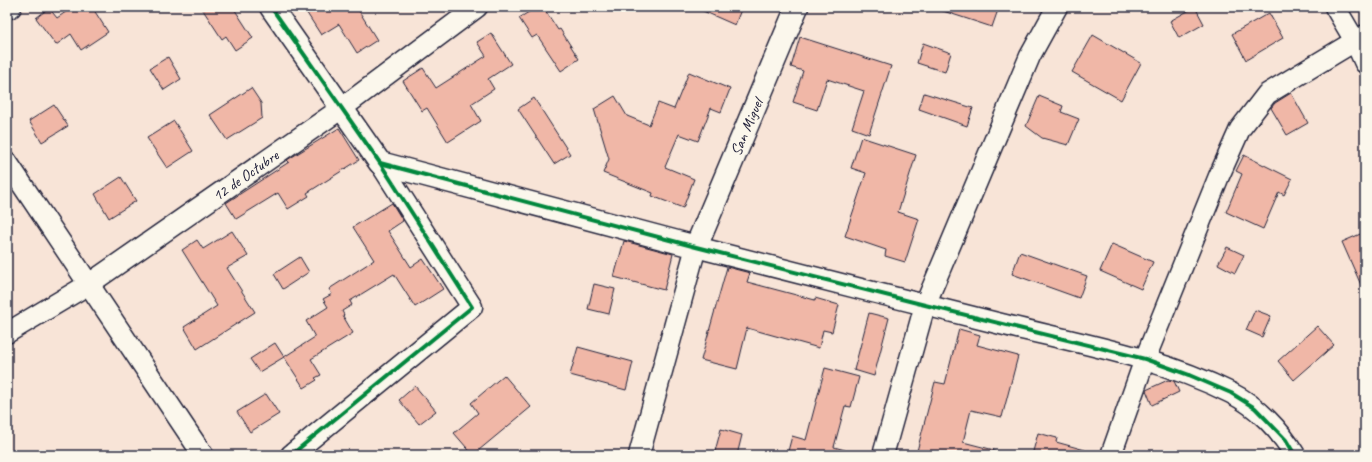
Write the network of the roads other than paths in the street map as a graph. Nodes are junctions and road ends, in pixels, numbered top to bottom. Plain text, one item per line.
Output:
1 (11, 7) edge
2 (271, 7) edge
3 (477, 7) edge
4 (797, 7) edge
5 (1057, 7) edge
6 (1335, 7) edge
7 (7, 9) edge
8 (1360, 38) edge
9 (1365, 63) edge
10 (342, 108) junction
11 (7, 162) edge
12 (380, 163) junction
13 (696, 247) junction
14 (89, 284) junction
15 (925, 305) junction
16 (7, 334) edge
17 (1145, 359) junction
18 (203, 455) edge
19 (291, 455) edge
20 (639, 455) edge
21 (883, 455) edge
22 (1111, 455) edge
23 (1295, 455) edge

1 - 7 street
2 - 10 street
3 - 10 street, 12 de Octubre
4 - 13 street, San Miguel
5 - 15 street
6 - 8 street
8 - 9 street
8 - 17 street
10 - 12 street
10 - 14 street, 12 de Octubre
11 - 14 street
12 - 13 street
12 - 19 street
13 - 15 street
13 - 20 street
14 - 16 street, 12 de Octubre
14 - 18 street
15 - 17 street
15 - 21 street
17 - 22 street
17 - 23 street

